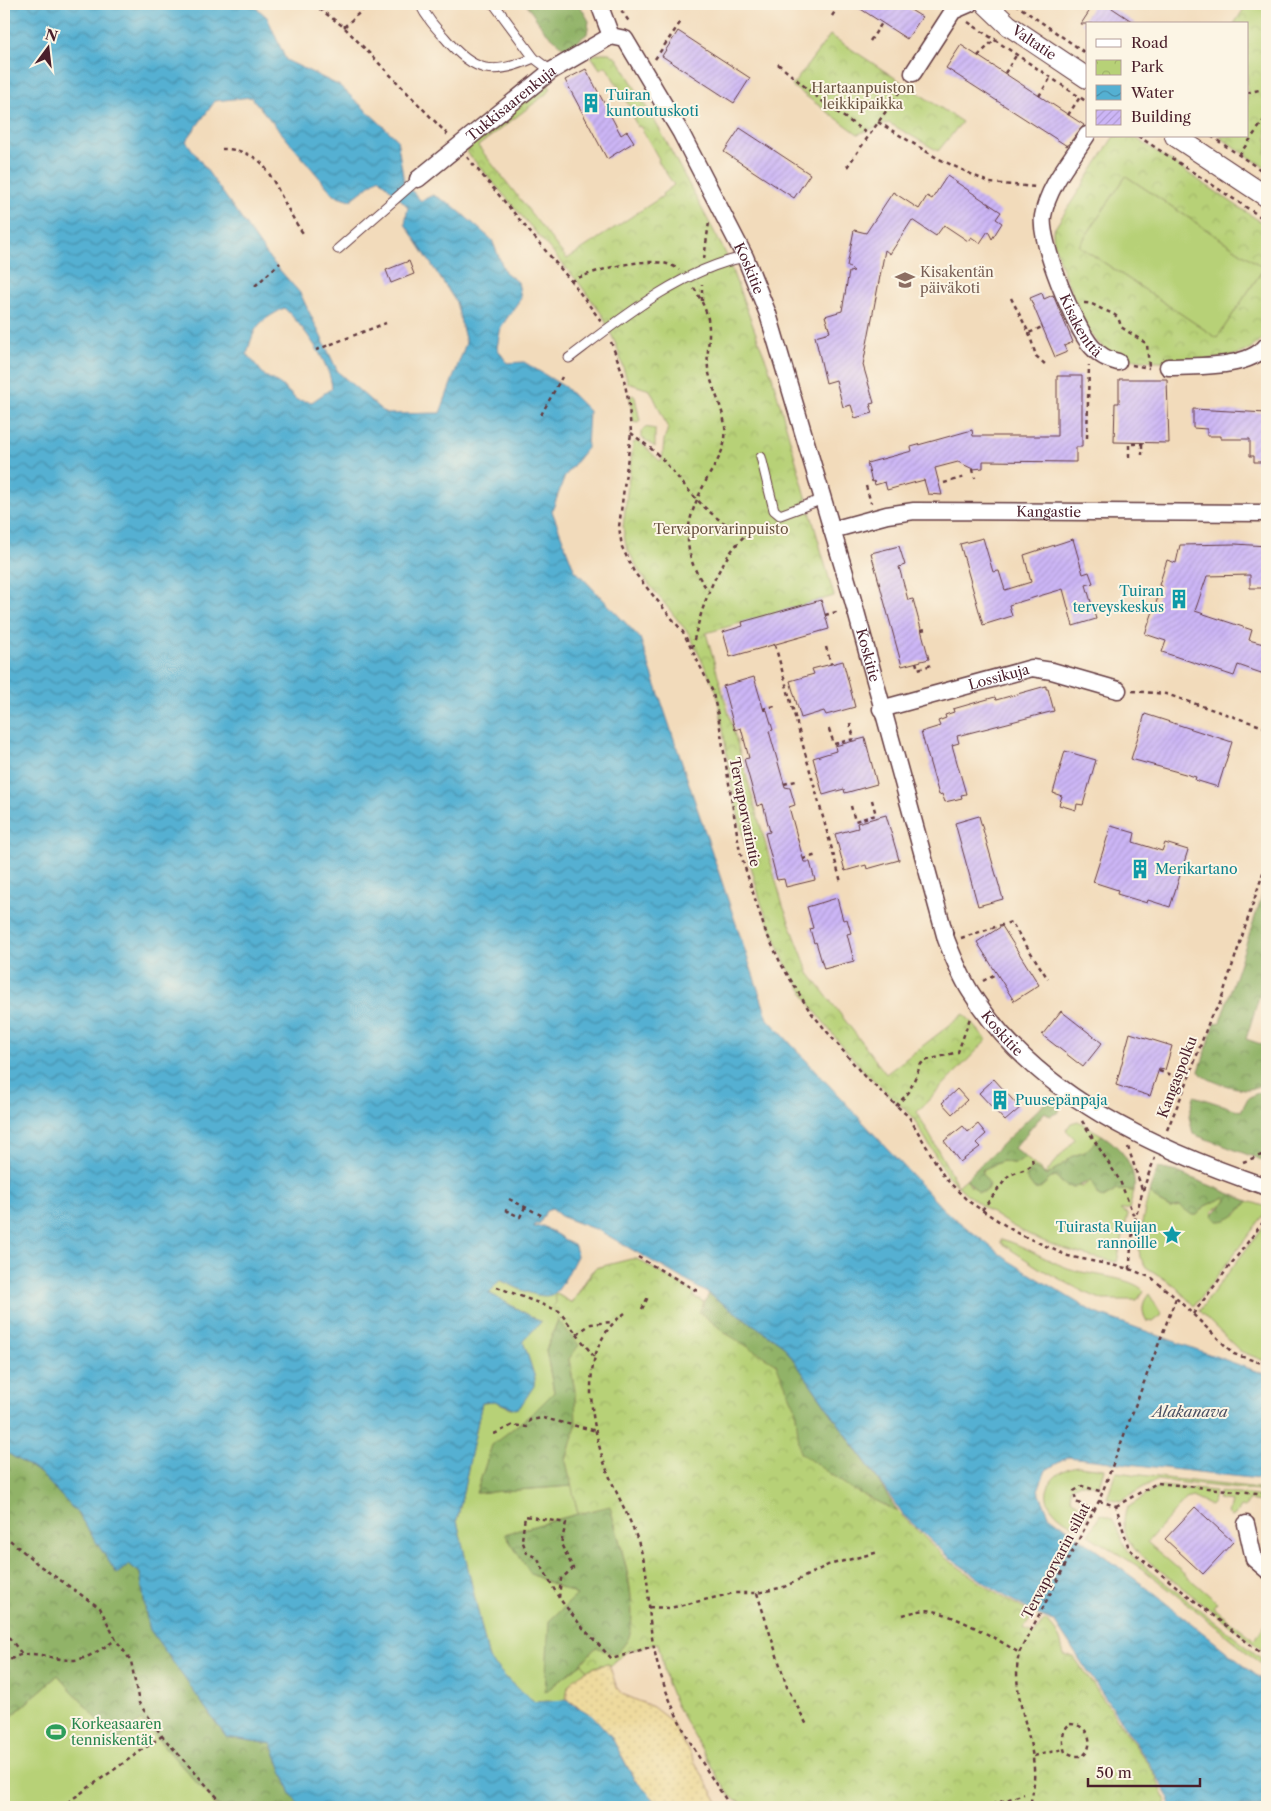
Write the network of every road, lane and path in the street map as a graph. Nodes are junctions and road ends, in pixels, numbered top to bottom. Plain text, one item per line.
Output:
1 (369, 4) edge
2 (420, 4) edge
3 (494, 4) edge
4 (599, 4) edge
5 (617, 4) edge
6 (840, 4) edge
7 (969, 4) edge
8 (986, 4) edge
9 (1014, 4) edge
10 (953, 11) junction
11 (832, 16) dead end
12 (682, 20) dead end
13 (882, 23) dead end
14 (344, 27) dead end
15 (634, 31) dead end
16 (610, 36) junction
17 (995, 39) junction
18 (870, 40) dead end
19 (1086, 53) edge
20 (1017, 54) junction
21 (978, 56) dead end
22 (534, 58) junction
23 (653, 62) dead end
24 (778, 64) dead end
25 (1055, 71) dead end
26 (551, 72) junction
27 (913, 72) joint
28 (1005, 73) dead end
29 (1051, 77) junction
30 (1086, 77) edge
31 (837, 83) dead end
32 (1267, 88) edge
33 (1248, 93) edge
34 (1039, 96) dead end
35 (1080, 97) junction
36 (1086, 101) edge
37 (823, 102) junction
38 (1068, 115) dead end
39 (1267, 116) edge
40 (878, 122) junction
41 (869, 135) junction
42 (1086, 137) edge
43 (1141, 138) edge
44 (1178, 138) edge
45 (1214, 138) edge
46 (222, 149) dead end
47 (1239, 155) junction
48 (847, 167) dead end
49 (1267, 174) edge
50 (418, 179) joint
51 (1052, 189) junction
52 (1267, 197) edge
53 (1267, 221) edge
54 (303, 233) dead end
55 (338, 249) dead end
56 (745, 257) junction
57 (280, 263) dead end
58 (688, 279) junction
59 (571, 281) dead end
60 (254, 286) dead end
61 (1012, 298) dead end
62 (1072, 308) junction
63 (386, 324) dead end
64 (1042, 327) dead end
65 (606, 330) junction
66 (1028, 333) junction
67 (1267, 345) edge
68 (1092, 347) junction
69 (316, 350) dead end
70 (569, 358) dead end
71 (1118, 362) joint
72 (1047, 366) dead end
73 (1168, 367) joint
74 (1149, 368) junction
75 (562, 377) dead end
76 (541, 415) dead end
77 (631, 433) junction
78 (1087, 438) dead end
79 (1142, 455) dead end
80 (761, 457) dead end
81 (1129, 457) dead end
82 (973, 469) dead end
83 (965, 477) dead end
84 (975, 478) dead end
85 (944, 483) dead end
86 (866, 486) dead end
87 (696, 500) junction
88 (815, 502) dead end
89 (872, 507) dead end
90 (1267, 513) edge
91 (780, 515) junction
92 (832, 530) junction
93 (746, 534) junction
94 (708, 590) junction
95 (841, 611) dead end
96 (825, 615) dead end
97 (926, 629) dead end
98 (921, 630) dead end
99 (775, 645) dead end
100 (826, 647) dead end
101 (692, 649) junction
102 (916, 662) dead end
103 (831, 664) dead end
104 (932, 665) dead end
105 (1118, 690) joint
106 (775, 706) dead end
107 (763, 709) dead end
108 (881, 709) junction
109 (850, 723) dead end
110 (1267, 728) edge
111 (829, 729) dead end
112 (796, 780) dead end
113 (784, 784) dead end
114 (872, 800) dead end
115 (850, 806) dead end
116 (817, 855) dead end
117 (804, 859) dead end
118 (1267, 861) edge
119 (841, 882) dead end
120 (960, 938) dead end
121 (996, 973) dead end
122 (1048, 979) dead end
123 (979, 983) dead end
124 (970, 1017) dead end
125 (1159, 1071) dead end
126 (1188, 1080) junction
127 (896, 1106) junction
128 (1081, 1120) dead end
129 (1267, 1122) edge
130 (1267, 1140) edge
131 (1128, 1146) dead end
132 (1160, 1146) junction
133 (1267, 1153) edge
134 (1032, 1158) dead end
135 (1243, 1162) dead end
136 (1267, 1187) edge
137 (1142, 1191) junction
138 (508, 1199) dead end
139 (525, 1207) junction
140 (505, 1210) dead end
141 (982, 1210) junction
142 (543, 1216) dead end
143 (1267, 1218) edge
144 (1136, 1220) junction
145 (638, 1257) dead end
146 (1130, 1270) junction
147 (497, 1287) dead end
148 (699, 1292) dead end
149 (649, 1294) dead end
150 (1176, 1298) junction
151 (642, 1309) dead end
152 (625, 1313) dead end
153 (1193, 1314) junction
154 (612, 1322) junction
155 (577, 1334) junction
156 (595, 1358) junction
157 (1267, 1365) edge
158 (597, 1431) junction
159 (494, 1434) dead end
160 (1103, 1492) junction
161 (1267, 1494) edge
162 (1099, 1501) junction
163 (1116, 1506) junction
164 (1095, 1511) junction
165 (1246, 1524) dead end
166 (4, 1535) edge
167 (878, 1552) dead end
168 (1267, 1570) edge
169 (757, 1593) junction
170 (559, 1598) junction
171 (649, 1607) junction
172 (903, 1615) dead end
173 (4, 1631) edge
174 (116, 1640) junction
175 (653, 1646) junction
176 (1019, 1653) junction
177 (22, 1654) junction
178 (1267, 1658) edge
179 (4, 1665) edge
180 (808, 1727) dead end
181 (162, 1736) junction
182 (1063, 1749) junction
183 (1034, 1756) junction
184 (1024, 1794) dead end
185 (61, 1807) edge
186 (226, 1807) edge
187 (731, 1807) edge
188 (985, 1807) edge
189 (1029, 1807) edge

1 - 14 path
2 - 22 lane
3 - 22 lane
4 - 16 street
5 - 15 path
6 - 11 path
7 - 10 street
8 - 30 street, Valtatie
9 - 19 path
10 - 17 path
10 - 27 street
12 - 23 path
13 - 18 path
16 - 26 street, Tukkisaarenkuja
16 - 56 street, Koskitie
17 - 20 path
17 - 21 path
20 - 28 path
20 - 29 path
22 - 26 lane
24 - 37 path
25 - 29 path
26 - 50 street, Tukkisaarenkuja
27 - 40 path
29 - 34 path
29 - 35 path
31 - 37 path
32 - 33 path
35 - 36 path
35 - 38 path
37 - 41 path
39 - 47 path
40 - 41 path
40 - 51 path
41 - 48 path
42 - 51 street, Kisakenttä
43 - 53 path
44 - 52 street
45 - 47 path
46 - 54 path
47 - 49 path
50 - 55 lane
51 - 62 street, Kisakenttä
56 - 58 lane
56 - 92 street, Koskitie
57 - 60 path
58 - 59 path
58 - 65 lane
58 - 87 path
61 - 66 path
62 - 68 street, Kisakenttä
62 - 74 path
63 - 69 path
64 - 66 path
65 - 70 lane
65 - 77 path, Tervaporvarintie
66 - 72 path
67 - 73 street
68 - 71 street, Kisakenttä
68 - 78 path
71 - 74 path, Kisakenttä
73 - 74 path, Kisakenttä
75 - 76 path
77 - 87 path
77 - 101 path, Tervaporvarintie
79 - 81 path
80 - 91 lane
82 - 84 path
83 - 85 path
86 - 89 path
87 - 93 path
87 - 94 path
88 - 91 lane
90 - 92 street, Kangastie
91 - 93 path
92 - 108 street, Koskitie
93 - 94 path
94 - 101 path
95 - 96 path
97 - 98 path
99 - 119 path
100 - 103 path
101 - 127 path, Tervaporvarintie
102 - 104 path
105 - 108 street, Lossikuja
105 - 110 path
106 - 107 path
108 - 132 street, Koskitie
109 - 111 path
112 - 113 path
114 - 115 path
116 - 117 path
118 - 126 path, Kangaspolku
120 - 122 path
121 - 123 path
124 - 127 path
125 - 126 path
126 - 132 path, Kangaspolku
127 - 141 path, Tervaporvarintie
128 - 144 path
129 - 130 path
131 - 137 path
132 - 136 street, Koskitie
132 - 137 path, Kangaspolku
133 - 135 path
134 - 141 path
137 - 144 path, Kangaspolku
138 - 139 path
139 - 140 path
139 - 142 path
141 - 146 path, Tervaporvarintie
143 - 153 path
144 - 146 path, Kangaspolku
145 - 148 path
146 - 150 path, Tervaporvarintie
147 - 155 path
149 - 151 path
150 - 153 path, Tervaporvarintie
150 - 160 path, Tervaporvarin sillat
152 - 154 path
153 - 157 path, Tervaporvarintie
154 - 155 path
154 - 156 path
155 - 156 path
156 - 158 path
158 - 159 path
158 - 171 path
160 - 162 path, Tervaporvarin sillat
160 - 164 path
161 - 163 path
162 - 163 path
162 - 164 path, Tervaporvarin sillat
163 - 178 path
164 - 176 path, Tervaporvarin sillat
165 - 168 street
166 - 174 path
167 - 169 path
169 - 171 path
169 - 180 path
170 - 170 path
170 - 175 path
171 - 175 path
172 - 176 path
173 - 177 path
174 - 177 path
174 - 181 path
175 - 187 path
176 - 183 path, Tervaporvarin sillat
177 - 179 path
181 - 185 path
181 - 186 path
182 - 182 path
182 - 183 path
183 - 189 path, Tervaporvarin sillat
184 - 188 path

